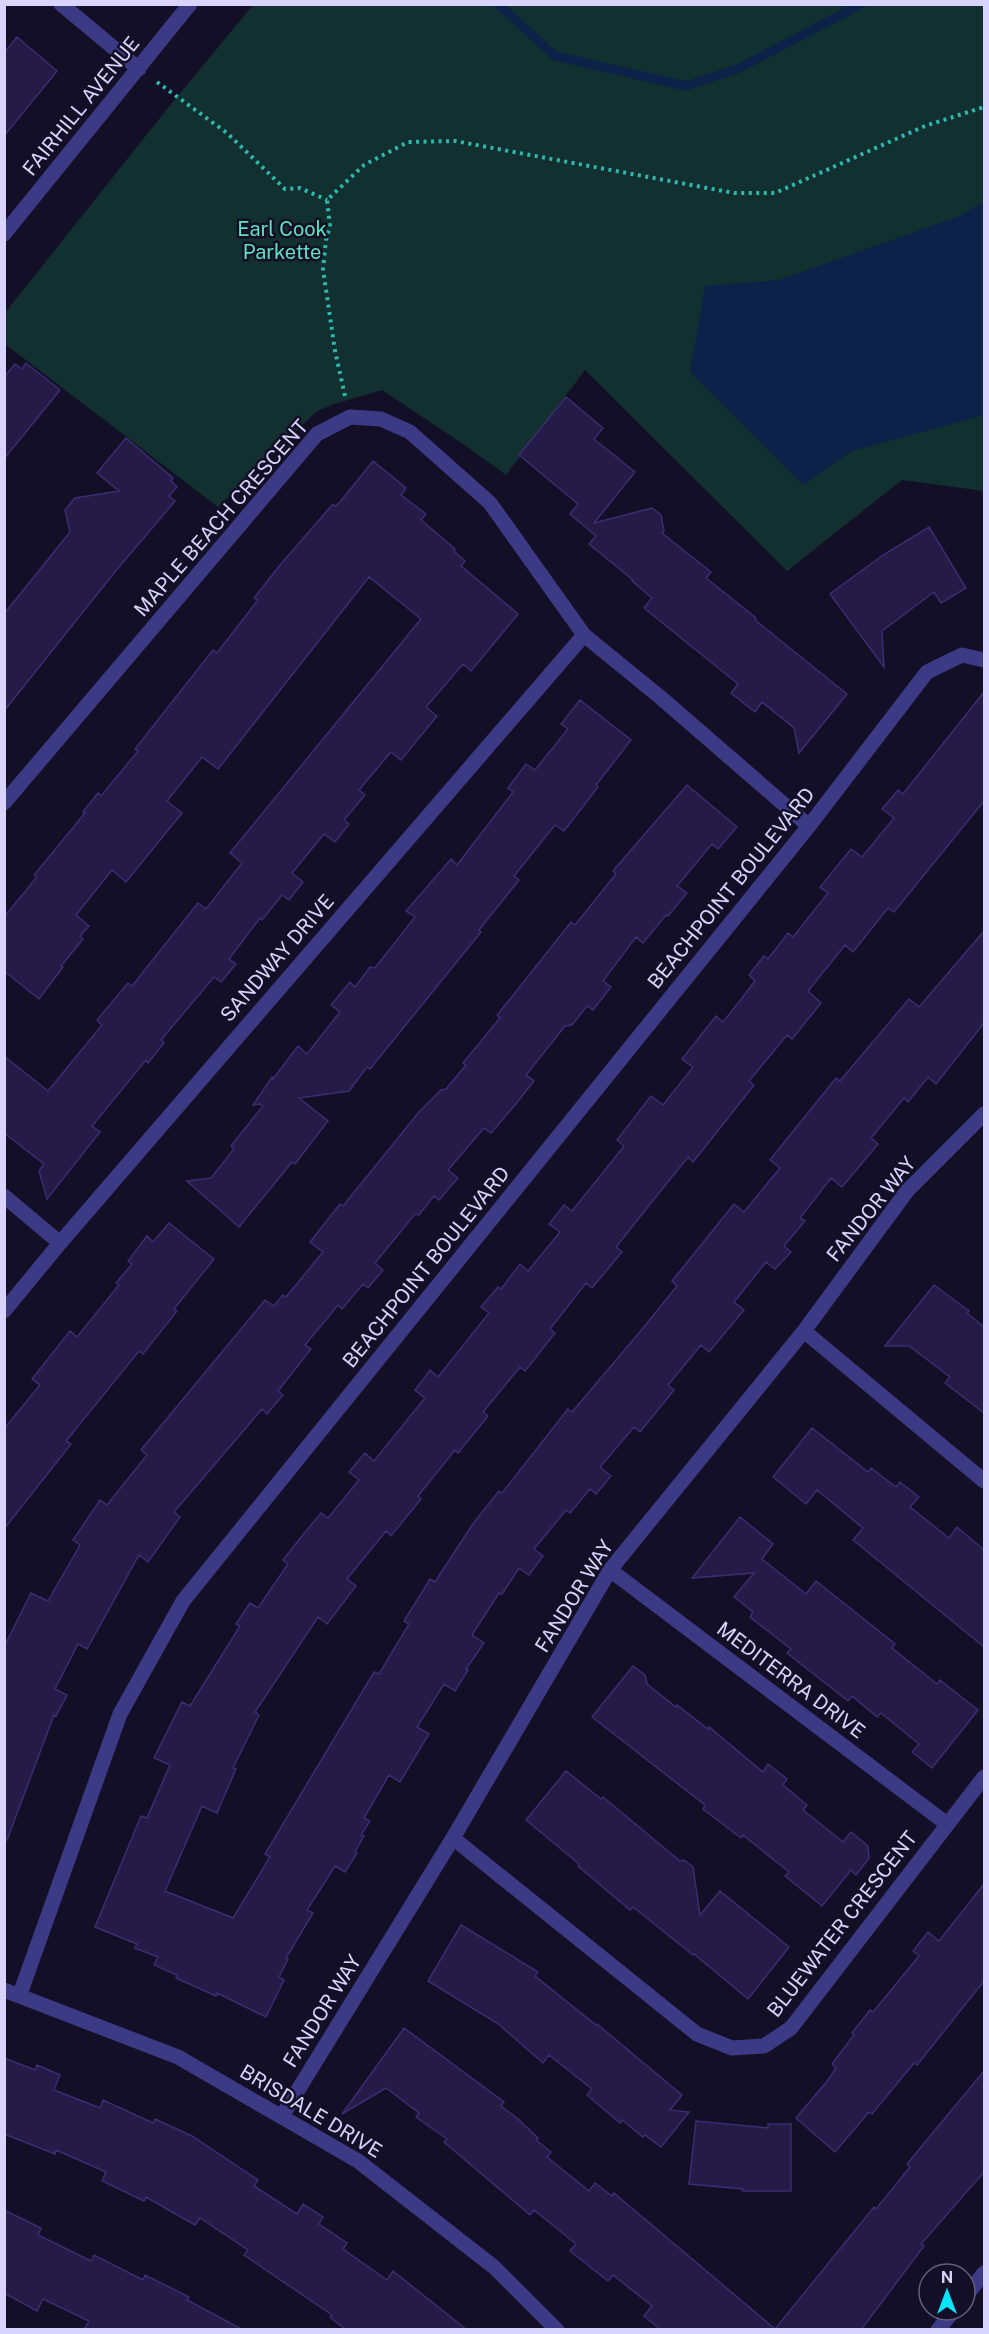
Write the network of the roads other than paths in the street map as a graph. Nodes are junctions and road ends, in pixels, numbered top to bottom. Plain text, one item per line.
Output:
1 (61, 4) edge
2 (190, 4) edge
3 (139, 69) junction
4 (4, 234) edge
5 (584, 635) junction
6 (984, 660) edge
7 (4, 803) edge
8 (809, 826) junction
9 (984, 1114) edge
10 (4, 1196) edge
11 (60, 1243) junction
12 (4, 1311) edge
13 (804, 1331) junction
14 (984, 1481) edge
15 (610, 1570) junction
16 (984, 1777) edge
17 (948, 1824) junction
18 (453, 1838) junction
19 (4, 1990) edge
20 (20, 1994) junction
21 (282, 2116) junction
22 (558, 2330) edge

1 - 3 street
2 - 3 street, FAIRHILL AVENUE
3 - 4 street, FAIRHILL AVENUE
5 - 7 street, MAPLE BEACH CRESCENT
5 - 8 street
5 - 11 street, SANDWAY DRIVE
6 - 8 street, BEACHPOINT BOULEVARD
8 - 20 street, BEACHPOINT BOULEVARD
9 - 13 street, FANDOR WAY
10 - 11 street
11 - 12 street, SANDWAY DRIVE
13 - 14 street
13 - 15 street, FANDOR WAY
15 - 17 street, MEDITERRA DRIVE
15 - 18 street, FANDOR WAY
16 - 17 street, BLUEWATER CRESCENT
17 - 18 street, BLUEWATER CRESCENT
18 - 21 street, FANDOR WAY
19 - 20 street, BRISDALE DRIVE
20 - 21 street, BRISDALE DRIVE
21 - 22 street, BRISDALE DRIVE

